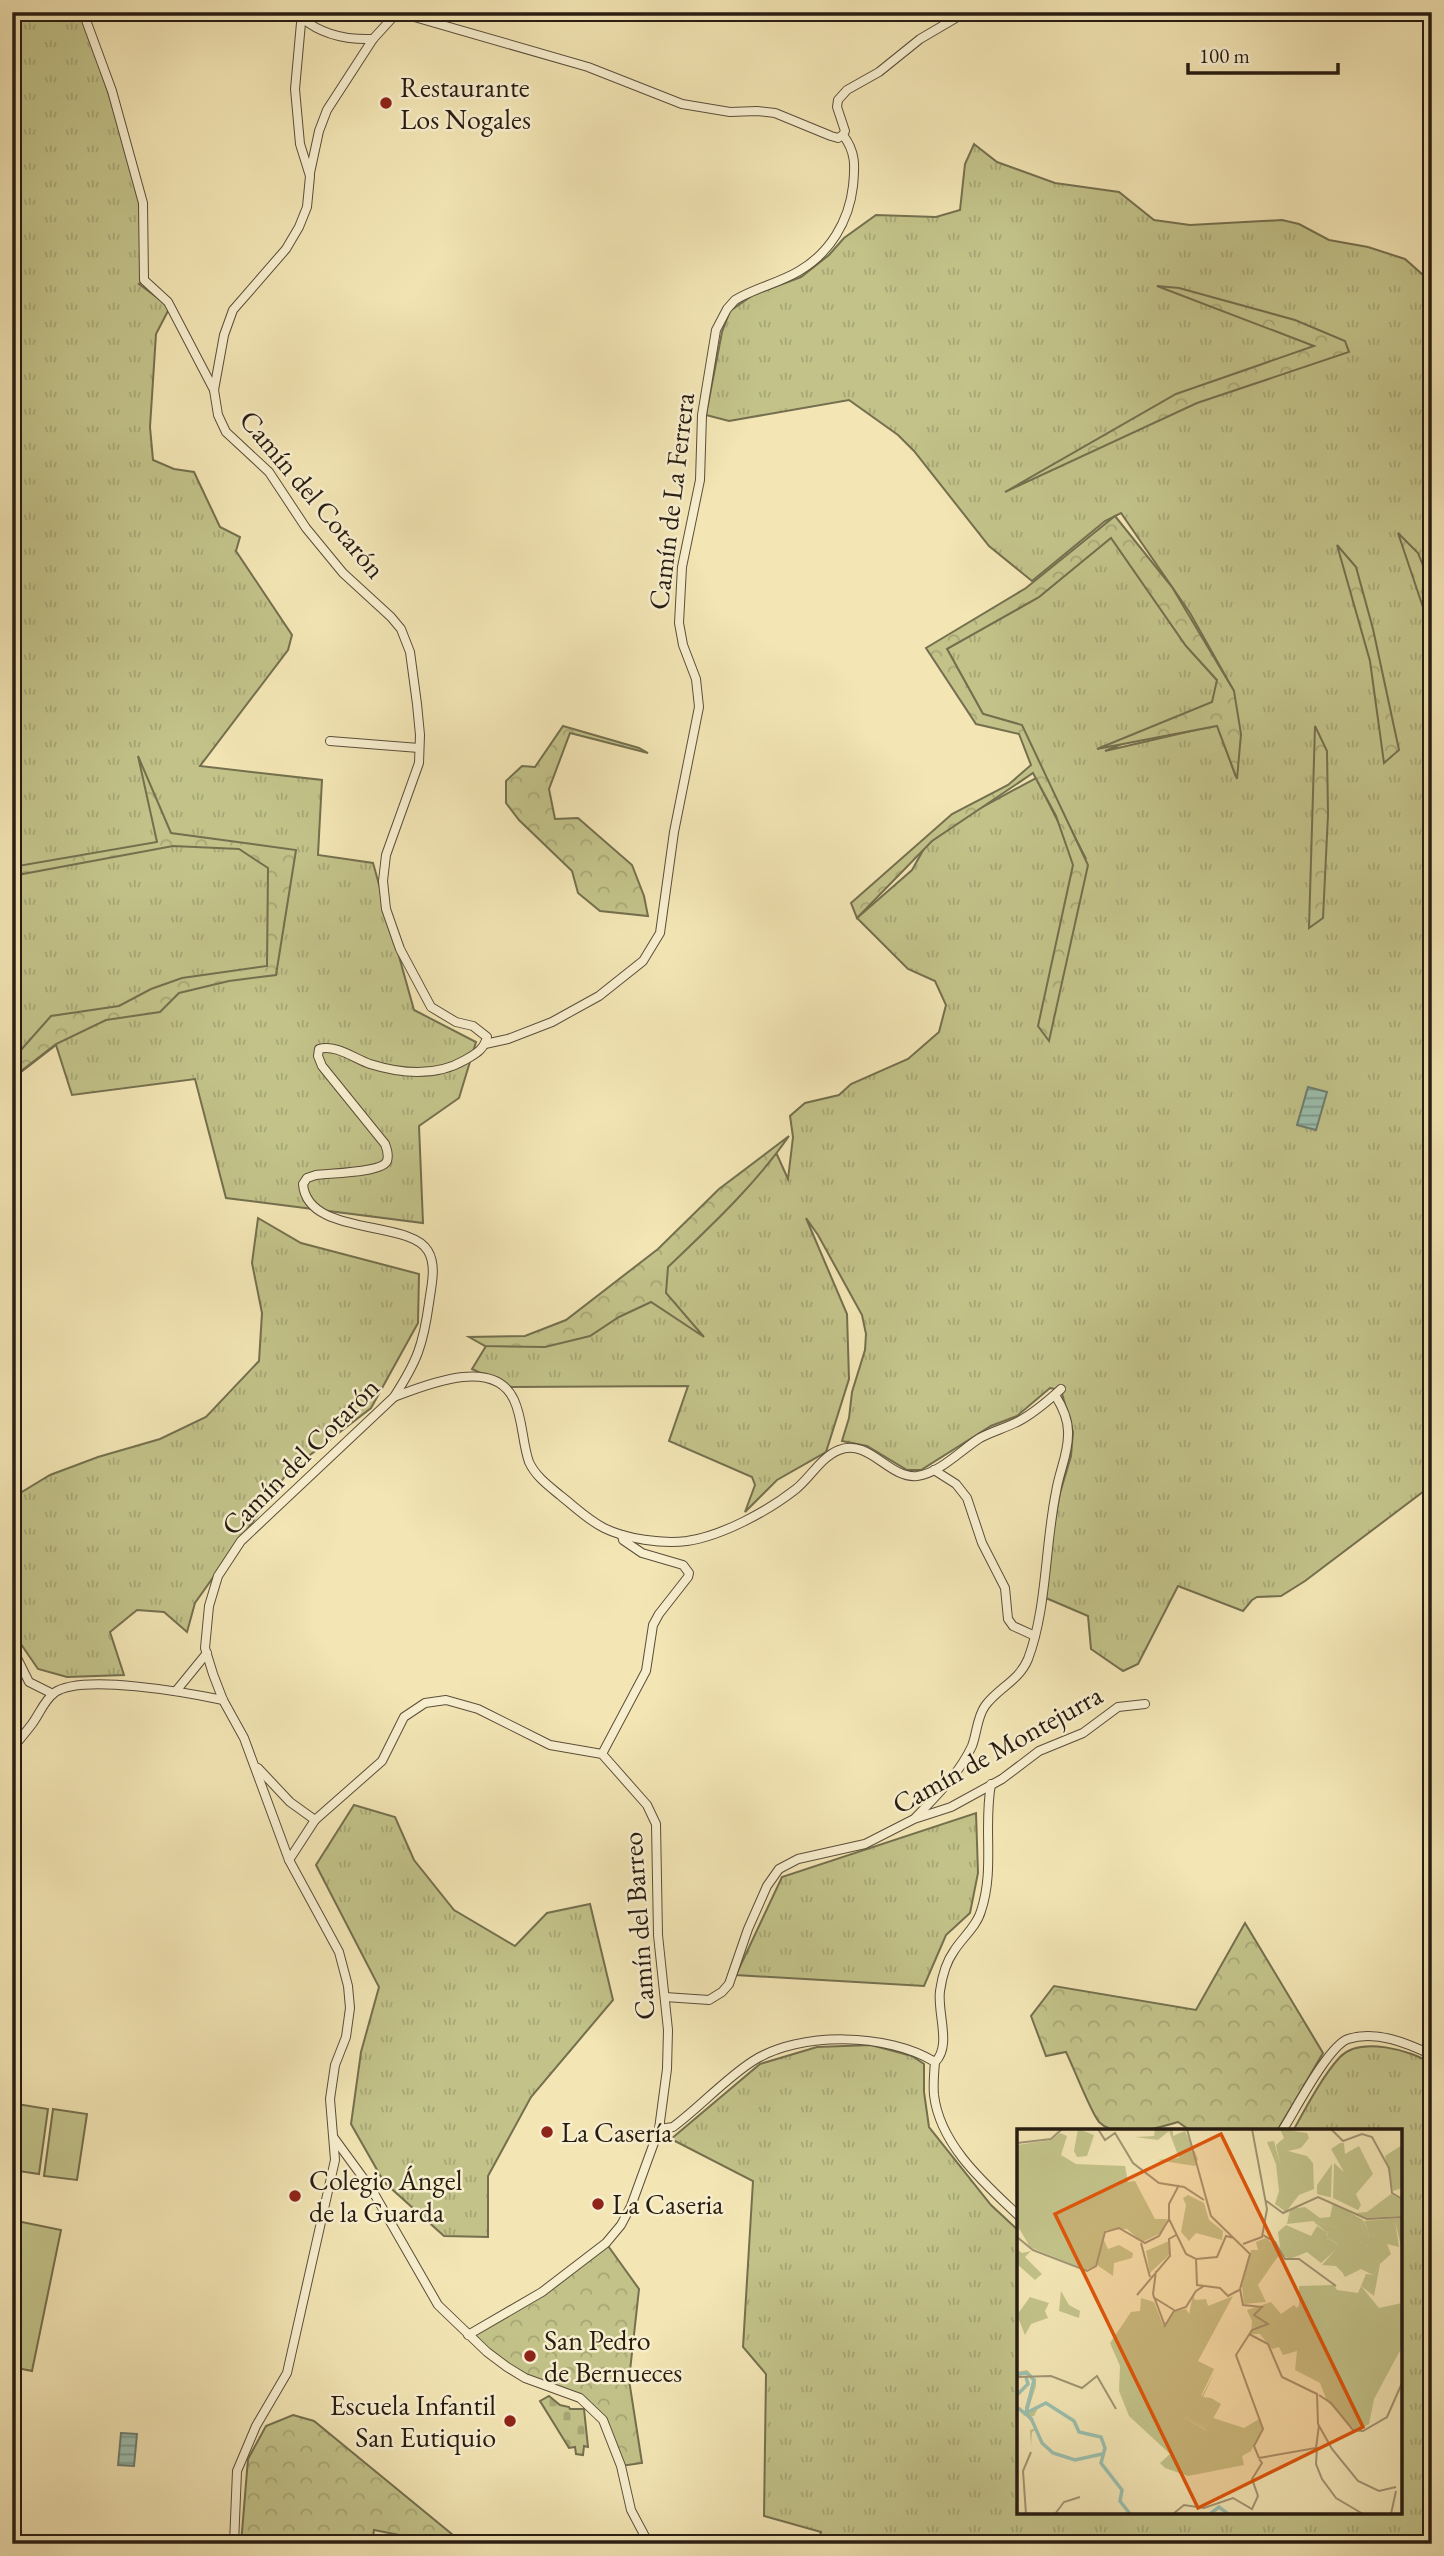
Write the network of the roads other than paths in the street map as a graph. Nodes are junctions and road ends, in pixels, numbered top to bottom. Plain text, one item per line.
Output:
1 (83, 12) edge
2 (966, 12) edge
3 (395, 14) edge
4 (302, 15) edge
5 (373, 39) junction
6 (843, 135) junction
7 (310, 176) junction
8 (214, 390) junction
9 (330, 741) dead end
10 (419, 748) junction
11 (485, 1044) junction
12 (394, 1397) junction
13 (934, 1470) junction
14 (622, 1535) junction
15 (1035, 1636) junction
16 (12, 1648) edge
17 (207, 1653) junction
18 (176, 1691) junction
19 (52, 1694) junction
20 (223, 1700) junction
21 (1145, 1704) dead end
22 (12, 1749) edge
23 (602, 1754) junction
24 (254, 1764) junction
25 (991, 1784) junction
26 (914, 1819) junction
27 (315, 1820) junction
28 (289, 1860) junction
29 (665, 1997) junction
30 (1432, 2055) edge
31 (935, 2062) junction
32 (659, 2129) junction
33 (1283, 2129) edge
34 (334, 2138) junction
35 (1017, 2214) edge
36 (468, 2335) junction
37 (234, 2544) edge
38 (649, 2544) edge

1 - 8 street
2 - 6 street, Camín de La Ferrera
3 - 5 street
3 - 6 street
4 - 5 street
4 - 7 street, Camín del Cotarón
5 - 7 street
6 - 11 street, Camín de La Ferrera
7 - 8 street, Camín del Cotarón
8 - 10 street, Camín del Cotarón
9 - 10 street
10 - 11 street, Camín del Cotarón
11 - 12 street, Camín del Cotarón
12 - 14 street
12 - 17 street, Camín del Cotarón
13 - 14 street
13 - 15 street
13 - 15 street
14 - 23 street
15 - 26 street
16 - 19 street
17 - 18 street
17 - 20 street, Camín del Cotarón
18 - 19 street
18 - 20 street
19 - 22 street
20 - 24 street, Camín del Cotarón
21 - 25 street, Camín de Montejurra
23 - 27 street
23 - 29 street, Camín del Barreo
24 - 27 street
24 - 28 street, Camín del Cotarón
25 - 26 street, Camín de Montejurra
25 - 31 street
26 - 29 street, Camín de Montejurra
27 - 28 street
28 - 34 street, Camín del Cotarón
29 - 32 street, Camín del Barreo
30 - 33 street
31 - 32 street
31 - 35 street
32 - 36 street, Camín del Barreo
34 - 36 street
34 - 37 street, Camín del Cotarón
36 - 38 street

